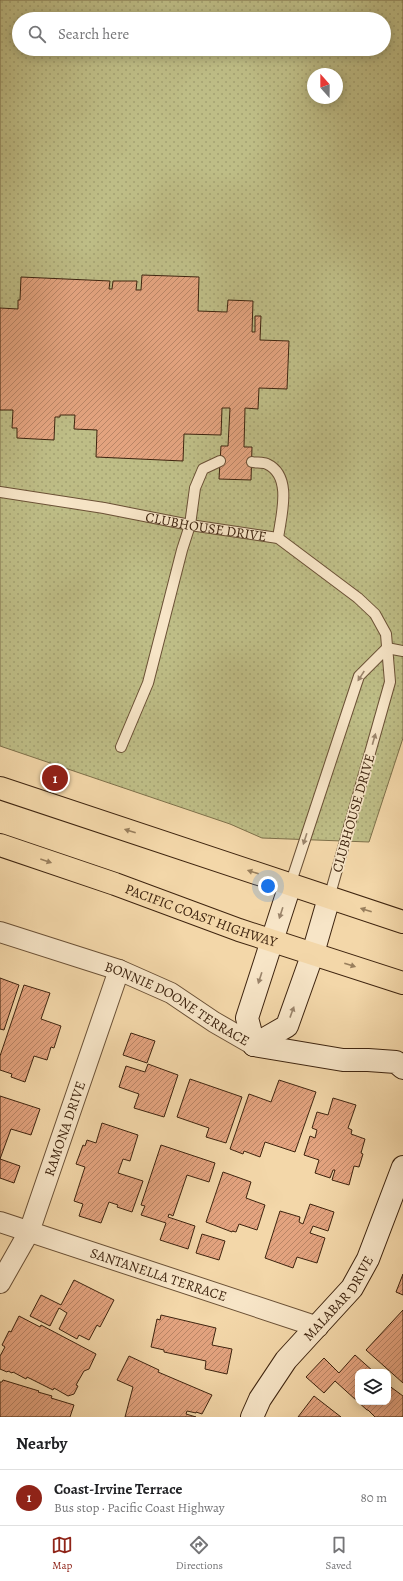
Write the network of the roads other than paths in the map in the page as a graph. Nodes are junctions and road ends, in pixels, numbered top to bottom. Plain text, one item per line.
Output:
1 (220, 461) dead end
2 (252, 462) dead end
3 (0, 492) edge
4 (190, 525) junction
5 (278, 538) junction
6 (387, 648) junction
7 (403, 651) edge
8 (122, 747) dead end
9 (0, 788) edge
10 (0, 845) edge
11 (290, 885) junction
12 (329, 898) junction
13 (403, 922) edge
14 (0, 932) edge
15 (272, 941) junction
16 (313, 953) junction
17 (119, 970) junction
18 (403, 983) edge
19 (254, 1045) junction
20 (403, 1068) edge
21 (403, 1166) edge
22 (0, 1222) edge
23 (29, 1232) junction
24 (0, 1283) edge
25 (318, 1327) junction
26 (252, 1417) edge

1 - 4 lane
2 - 5 lane
3 - 4 lane, CLUBHOUSE DRIVE
4 - 5 lane, CLUBHOUSE DRIVE
4 - 8 lane
5 - 6 lane, CLUBHOUSE DRIVE
6 - 7 lane
6 -> 11 lane
12 -> 6 lane, CLUBHOUSE DRIVE
11 -> 9 highway
10 -> 15 highway, PACIFIC COAST HIGHWAY
11 - 12 highway
11 -> 15 street
13 -> 12 highway
12 - 16 street, CLUBHOUSE DRIVE
14 - 17 street, BONNIE DOONE TERRACE
15 - 16 highway, PACIFIC COAST HIGHWAY
15 -> 19 street
16 -> 18 highway, PACIFIC COAST HIGHWAY
19 -> 16 street, CLUBHOUSE DRIVE
17 - 19 street, BONNIE DOONE TERRACE
17 - 23 street, RAMONA DRIVE
19 - 20 street, BONNIE DOONE TERRACE
21 - 25 street, MALABAR DRIVE
22 - 23 street, SANTANELLA TERRACE
23 - 24 street, RAMONA DRIVE
23 - 25 street, SANTANELLA TERRACE
25 - 26 street, MALABAR DRIVE

